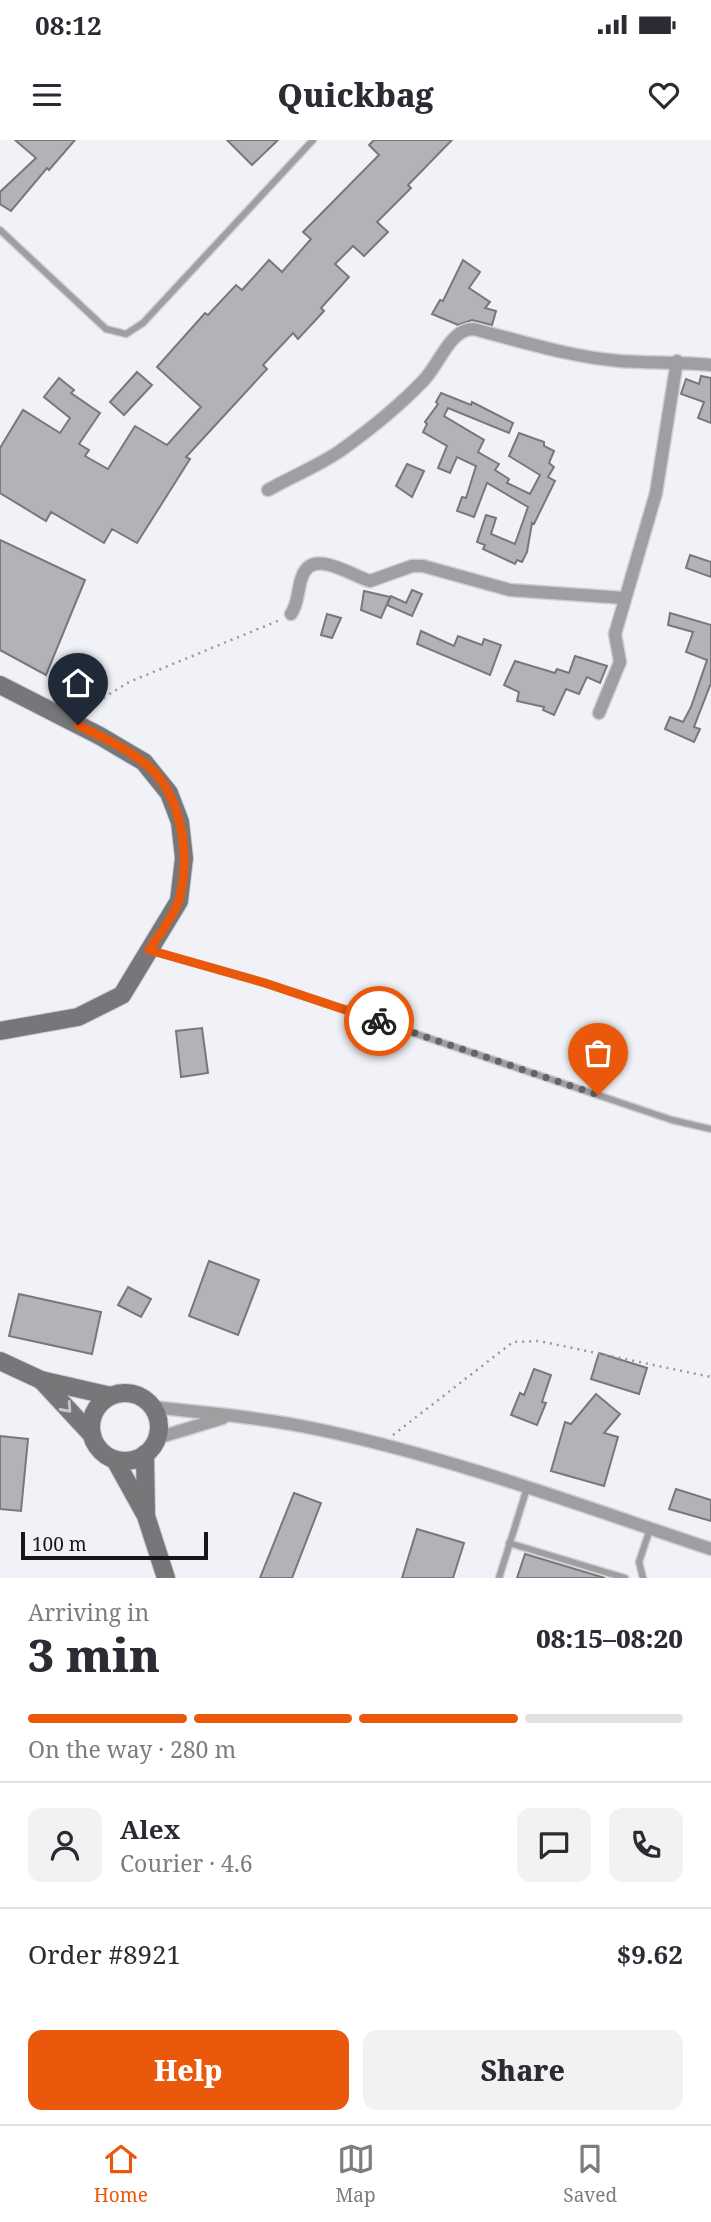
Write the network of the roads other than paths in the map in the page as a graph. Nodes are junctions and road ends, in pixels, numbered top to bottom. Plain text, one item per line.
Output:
1 (313, 140) edge
2 (0, 230) edge
3 (677, 361) junction
4 (711, 365) edge
5 (268, 490) dead end
6 (624, 598) junction
7 (291, 614) road end
8 (0, 685) edge
9 (600, 713) dead end
10 (149, 950) junction
11 (0, 1031) edge
12 (711, 1129) edge
13 (0, 1361) edge
14 (41, 1380) junction
15 (110, 1396) junction
16 (152, 1407) junction
17 (230, 1416) junction
18 (92, 1435) junction
19 (157, 1438) junction
20 (145, 1454) junction
21 (115, 1460) junction
22 (527, 1488) junction
23 (146, 1516) junction
24 (650, 1529) junction
25 (509, 1543) junction
26 (711, 1549) edge
27 (639, 1568) junction
28 (166, 1578) edge
29 (499, 1578) edge
30 (625, 1578) edge
31 (633, 1578) edge
32 (643, 1578) edge

1 - 2 lane
3 - 4 street
3 - 5 street
3 - 6 street
6 - 7 street
6 - 9 street
8 - 10 main road
10 - 11 main road
10 - 12 lane
13 - 14 main road
14 - 15 main road
14 -> 18 main road
15 - 16 main road
15 - 18 main road
16 - 17 street
16 - 19 main road
17 - 19 street
17 - 22 street
18 - 21 main road
19 - 20 main road
20 - 21 main road
20 - 23 main road
21 - 23 main road
22 - 24 street
22 - 25 lane
23 - 28 main road
24 - 26 street
24 - 27 lane
25 - 29 lane
25 - 30 lane
27 - 31 lane
27 - 32 lane

